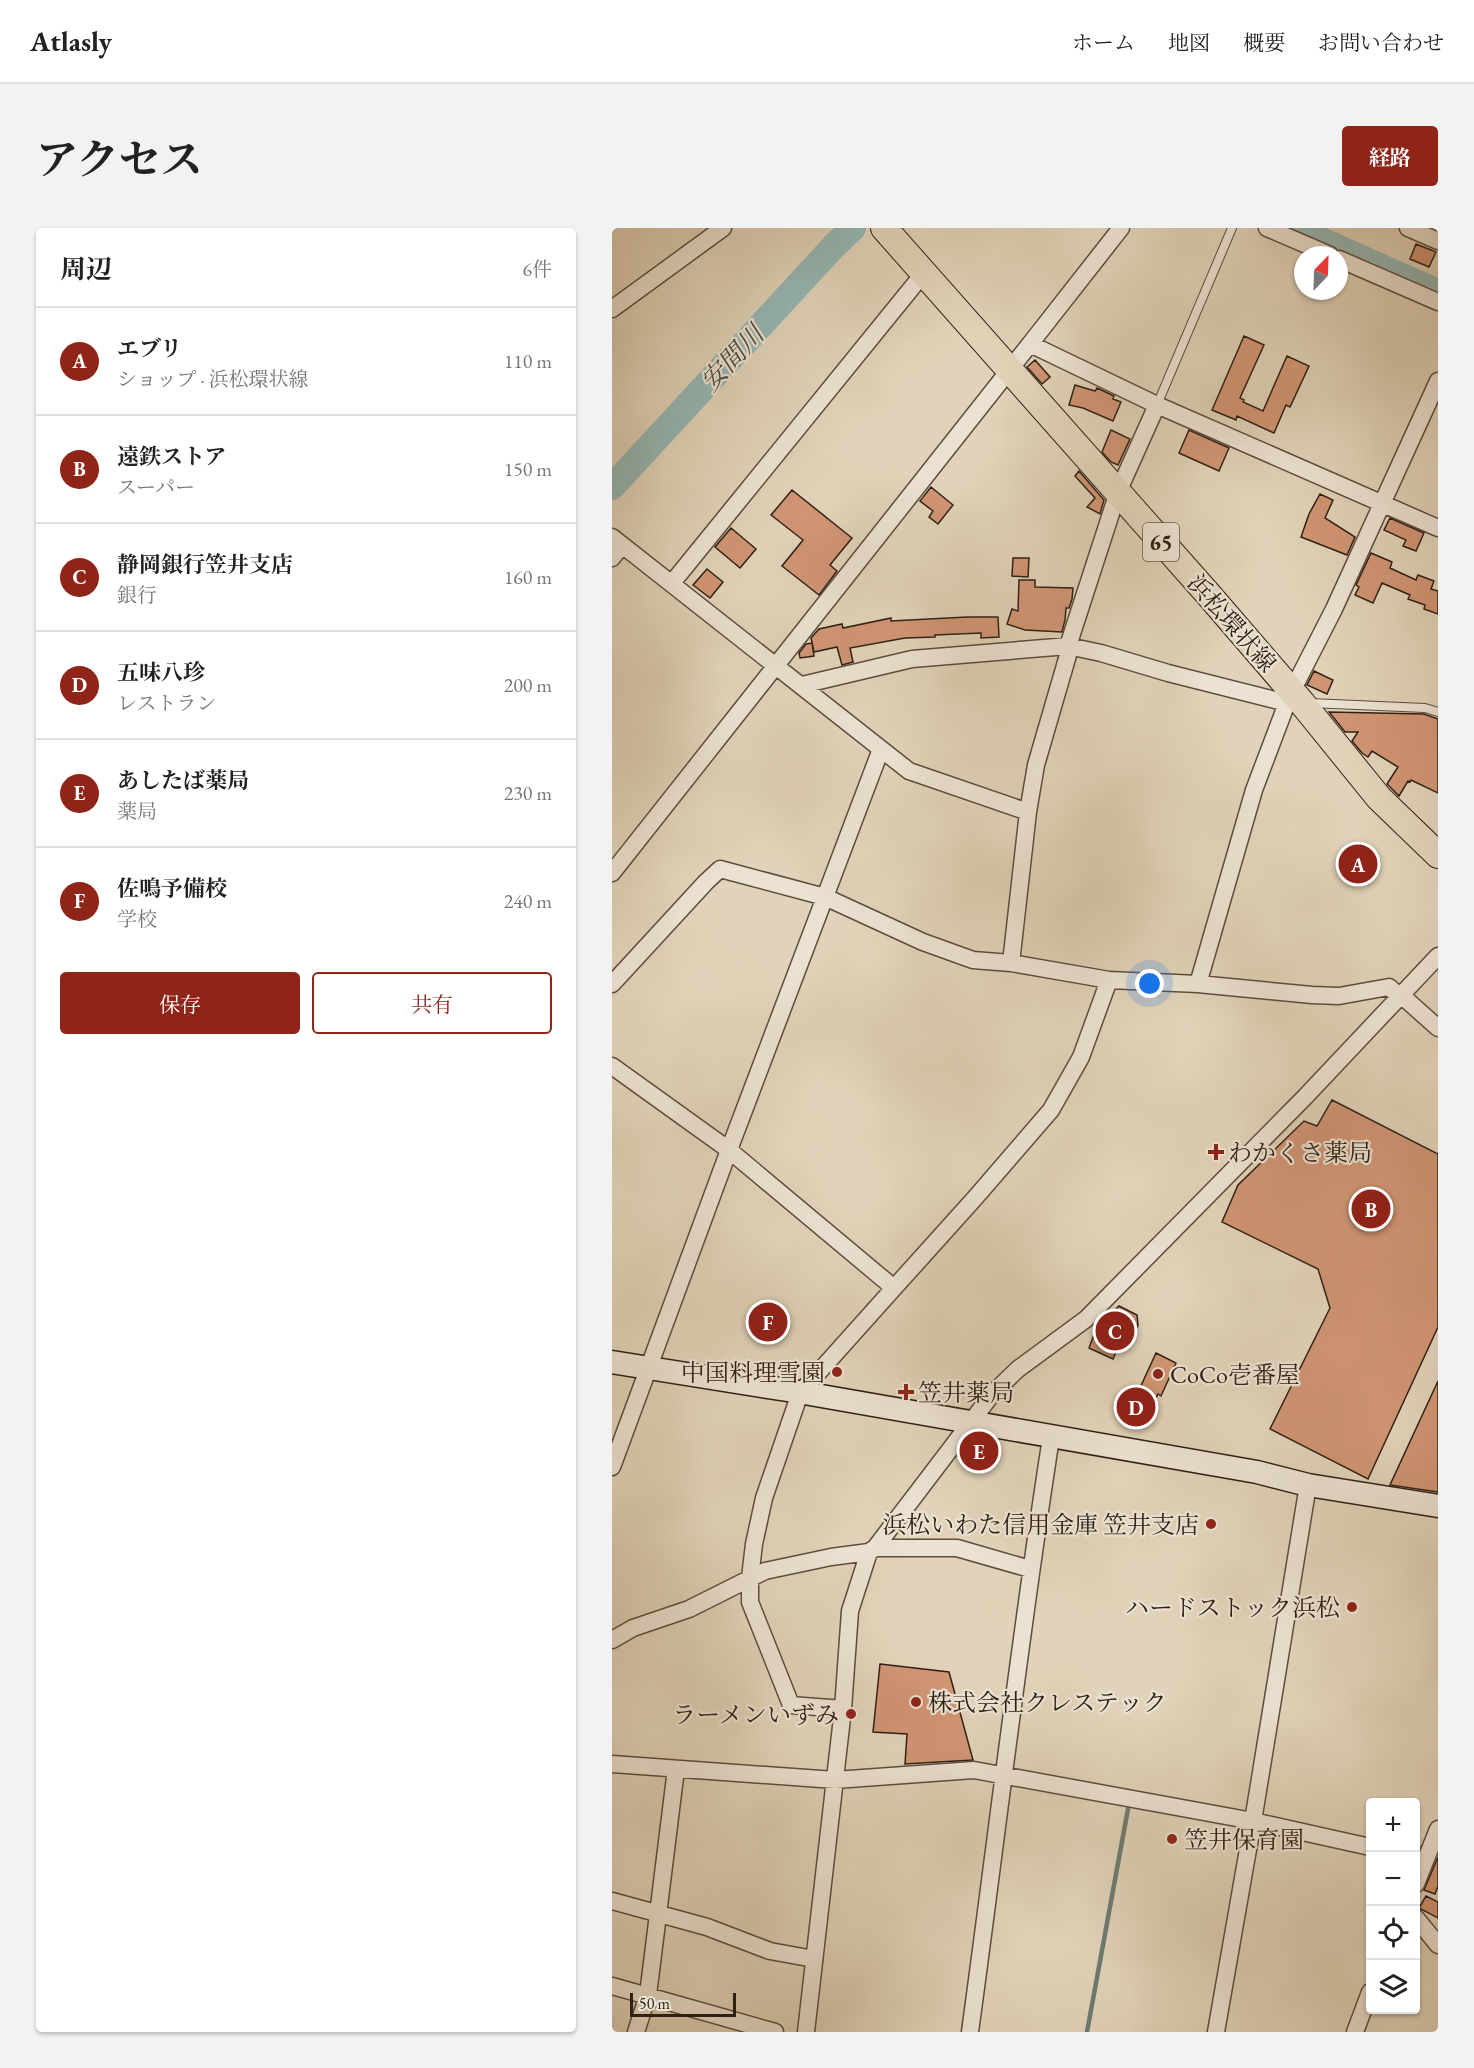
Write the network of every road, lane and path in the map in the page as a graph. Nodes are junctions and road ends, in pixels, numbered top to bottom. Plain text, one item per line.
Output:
1 (723, 228) edge
2 (884, 228) edge
3 (1121, 228) edge
4 (1232, 228) edge
5 (1268, 228) edge
6 (1408, 228) edge
7 (1438, 241) edge
8 (1309, 246) edge
9 (1348, 263) edge
10 (923, 274) junction
11 (1438, 302) edge
12 (612, 309) edge
13 (1030, 344) junction
14 (1010, 370) junction
15 (1438, 381) edge
16 (1157, 405) junction
17 (1118, 492) junction
18 (1383, 503) junction
19 (1438, 528) edge
20 (615, 547) edge
21 (672, 583) junction
22 (1068, 646) junction
23 (775, 666) junction
24 (802, 685) junction
25 (1294, 699) junction
26 (1438, 712) edge
27 (881, 749) junction
28 (1028, 812) junction
29 (1438, 855) edge
30 (612, 873) edge
31 (825, 897) junction
32 (1438, 956) edge
33 (1011, 963) junction
34 (1109, 980) junction
35 (612, 984) edge
36 (1198, 984) junction
37 (1400, 996) junction
38 (1438, 1028) edge
39 (612, 1066) edge
40 (729, 1150) junction
41 (894, 1288) junction
42 (612, 1362) edge
43 (648, 1368) junction
44 (800, 1393) junction
45 (970, 1422) junction
46 (1051, 1438) junction
47 (612, 1467) edge
48 (1308, 1485) junction
49 (1438, 1506) edge
50 (872, 1550) junction
51 (1030, 1569) junction
52 (750, 1578) junction
53 (612, 1640) edge
54 (843, 1709) junction
55 (612, 1764) edge
56 (676, 1769) junction
57 (1005, 1775) junction
58 (835, 1780) junction
59 (1254, 1816) junction
60 (1438, 1829) edge
61 (1366, 1846) edge
62 (1427, 1858) edge
63 (1420, 1875) edge
64 (612, 1901) edge
65 (658, 1913) junction
66 (1420, 1923) edge
67 (1438, 1945) edge
68 (814, 1959) junction
69 (612, 1986) edge
70 (648, 1995) junction
71 (1366, 2004) edge
72 (636, 2032) edge
73 (775, 2032) edge
74 (806, 2032) edge
75 (970, 2032) edge
76 (1216, 2032) edge
77 (1355, 2032) edge

1 - 12 street
2 - 10 main road, 浜松環状線 / 65
3 - 13 street
4 - 16 lane
5 - 8 street
6 - 7 street
9 - 11 street
10 - 14 main road, 浜松環状線 / 65
10 - 21 street
13 - 14 street
13 - 16 street
14 - 17 main road, 浜松環状線 / 65
14 - 23 street
15 - 18 street
16 - 17 street
16 - 18 street
17 - 22 street
17 - 25 main road, 浜松環状線 / 65
18 - 19 street
18 - 25 street
20 - 21 street
21 - 23 street
22 - 24 street
22 - 25 street
22 - 28 street
23 - 24 street
23 - 30 street
24 - 27 street
25 - 26 lane
25 - 29 main road, 浜松環状線 / 65
25 - 36 street
27 - 28 street
27 - 31 street
28 - 33 street
31 - 33 street
31 - 35 street
31 - 40 street
32 - 37 street
33 - 34 street
34 - 36 street
34 - 41 street
36 - 37 street
37 - 38 street
37 - 45 street
39 - 40 street
40 - 41 street
40 - 43 street
41 - 44 street
42 - 43 street
43 - 44 street
43 - 47 street
44 - 45 street
44 - 52 street
45 - 46 street
45 - 50 street
46 - 48 street
46 - 51 street
48 - 49 street
48 - 59 street
50 - 51 street
50 - 52 street
50 - 54 street
51 - 57 street
52 - 53 street
52 - 54 street
54 - 58 street
55 - 56 street
56 - 58 street
56 - 65 street
57 - 58 street
57 - 59 street
57 - 75 street
58 - 68 street
59 - 61 street
59 - 76 street
60 - 62 street
62 - 63 street
64 - 65 street
65 - 68 street
65 - 70 street
66 - 67 street
68 - 74 street
69 - 70 street
70 - 72 street
70 - 73 street
71 - 77 street

